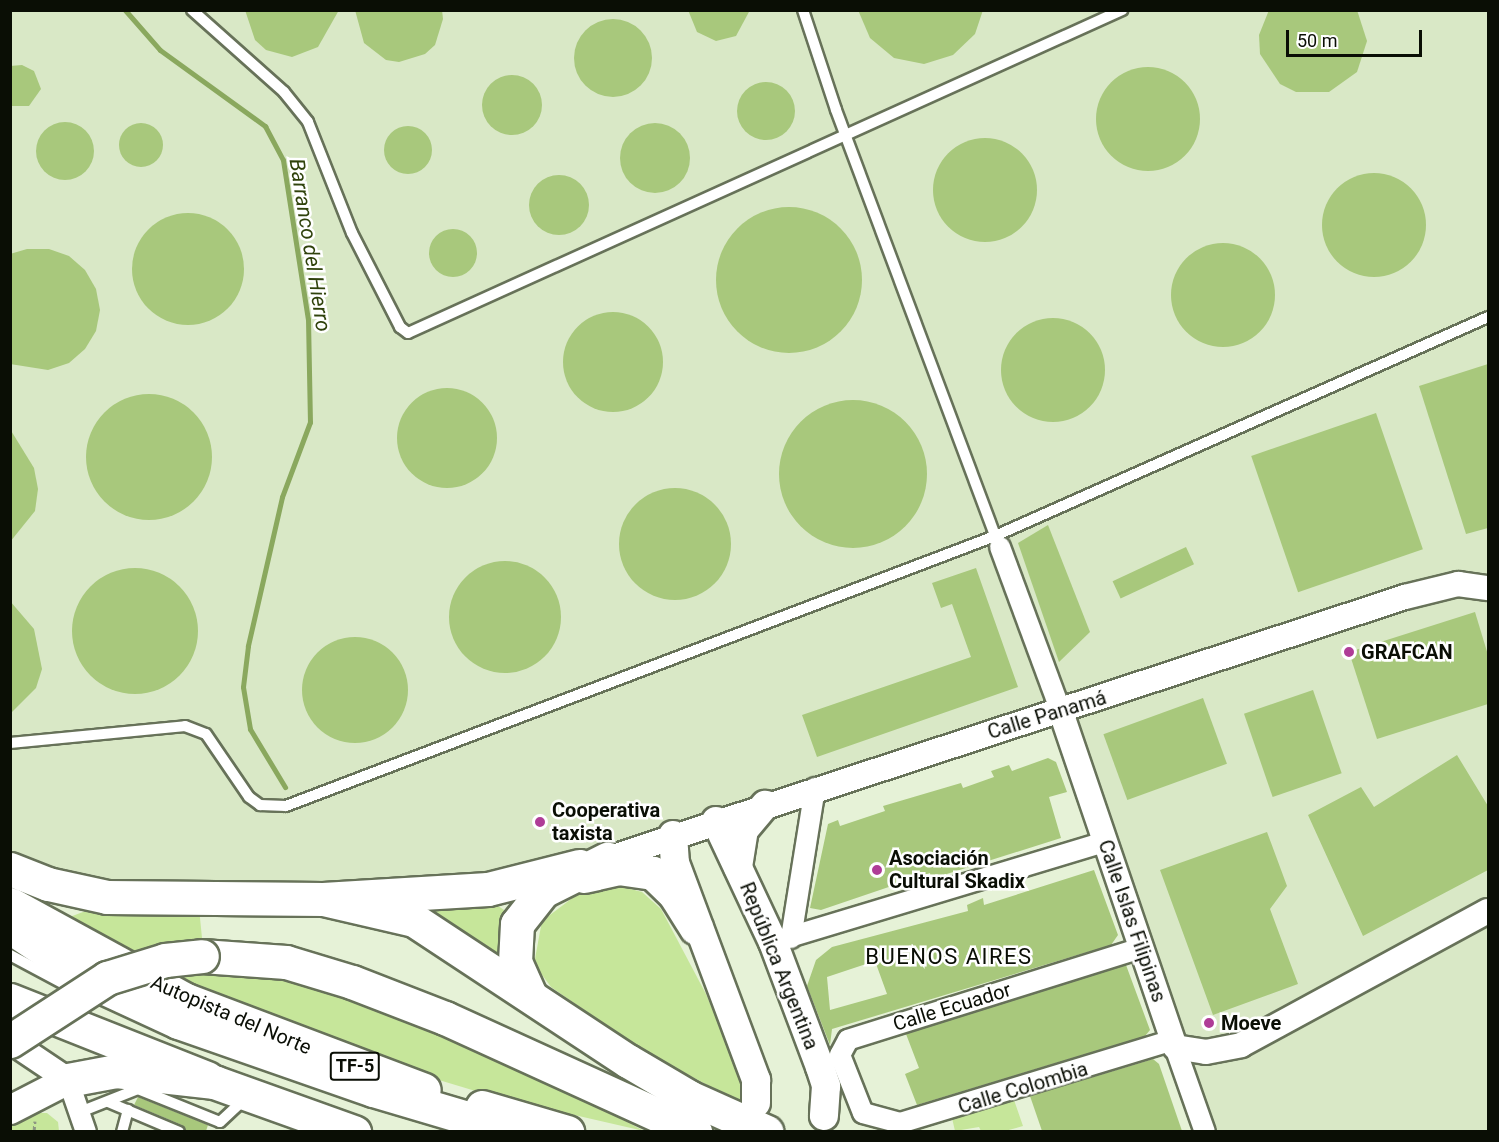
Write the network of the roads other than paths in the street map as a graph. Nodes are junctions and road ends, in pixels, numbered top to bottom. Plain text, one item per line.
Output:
1 (192, 10) edge
2 (803, 10) edge
3 (1122, 10) edge
4 (846, 138) junction
5 (1488, 317) edge
6 (998, 541) junction
7 (1488, 588) edge
8 (1060, 709) junction
9 (10, 743) edge
10 (815, 788) junction
11 (765, 805) junction
12 (716, 821) junction
13 (674, 835) junction
14 (1105, 842) junction
15 (607, 859) junction
16 (738, 867) junction
17 (10, 869) edge
18 (574, 878) junction
19 (488, 890) junction
20 (323, 899) junction
21 (10, 904) edge
22 (1488, 910) edge
23 (517, 924) junction
24 (10, 927) edge
25 (696, 928) junction
26 (782, 940) junction
27 (1142, 948) junction
28 (10, 955) edge
29 (529, 993) junction
30 (10, 1000) edge
31 (101, 1002) dead end
32 (131, 1015) dead end
33 (10, 1041) edge
34 (1174, 1044) junction
35 (68, 1080) junction
36 (214, 1082) junction
37 (249, 1095) junction
38 (108, 1102) junction
39 (10, 1110) edge
40 (128, 1110) junction
41 (80, 1112) junction
42 (824, 1116) dead end
43 (762, 1117) edge
44 (871, 1118) joint
45 (218, 1127) edge
46 (86, 1131) edge
47 (122, 1131) edge
48 (179, 1131) edge
49 (354, 1131) edge
50 (476, 1131) edge
51 (515, 1131) edge
52 (567, 1131) edge
53 (695, 1131) edge
54 (1205, 1131) edge

1 - 4 lane
2 - 4 lane
3 - 4 lane
4 - 6 lane
5 - 6 lane
6 - 8 street
6 - 9 lane
7 - 8 street, Calle Panamá
8 - 10 street, Calle Panamá
8 - 14 street, Calle Islas Filipinas
10 - 11 street, Calle Panamá
10 - 26 street, República Argentina
11 - 12 street, Calle Panamá
11 - 16 main road
12 - 13 street, Calle Panamá
12 - 16 main road, República Argentina
13 - 15 street, Calle Panamá
13 - 25 main road
14 - 26 street
14 - 27 street, Calle Islas Filipinas
15 - 18 highway
15 - 19 highway
16 - 26 main road, República Argentina
17 - 20 highway
18 - 23 highway
18 - 25 highway
19 - 20 highway
19 - 23 highway
20 - 29 highway
21 - 52 highway, Autopista del Norte / TF-5
22 - 34 street
23 - 29 highway
24 - 51 highway
25 - 43 main road
26 - 42 main road, República Argentina
27 - 34 street, Calle Islas Filipinas
27 - 44 street, Calle Ecuador
28 - 31 lane
29 - 43 highway
30 - 36 highway
32 - 50 lane
33 - 35 street
33 - 53 highway, bridge
34 - 44 street, Calle Colombia
34 - 54 street, Calle Islas Filipinas
35 - 36 highway
35 - 39 main road
35 - 41 street
36 - 37 highway
37 - 45 lane
37 - 49 highway
38 - 40 lane
38 - 41 lane
38 - 45 lane
40 - 47 lane
40 - 48 lane
41 - 46 street

